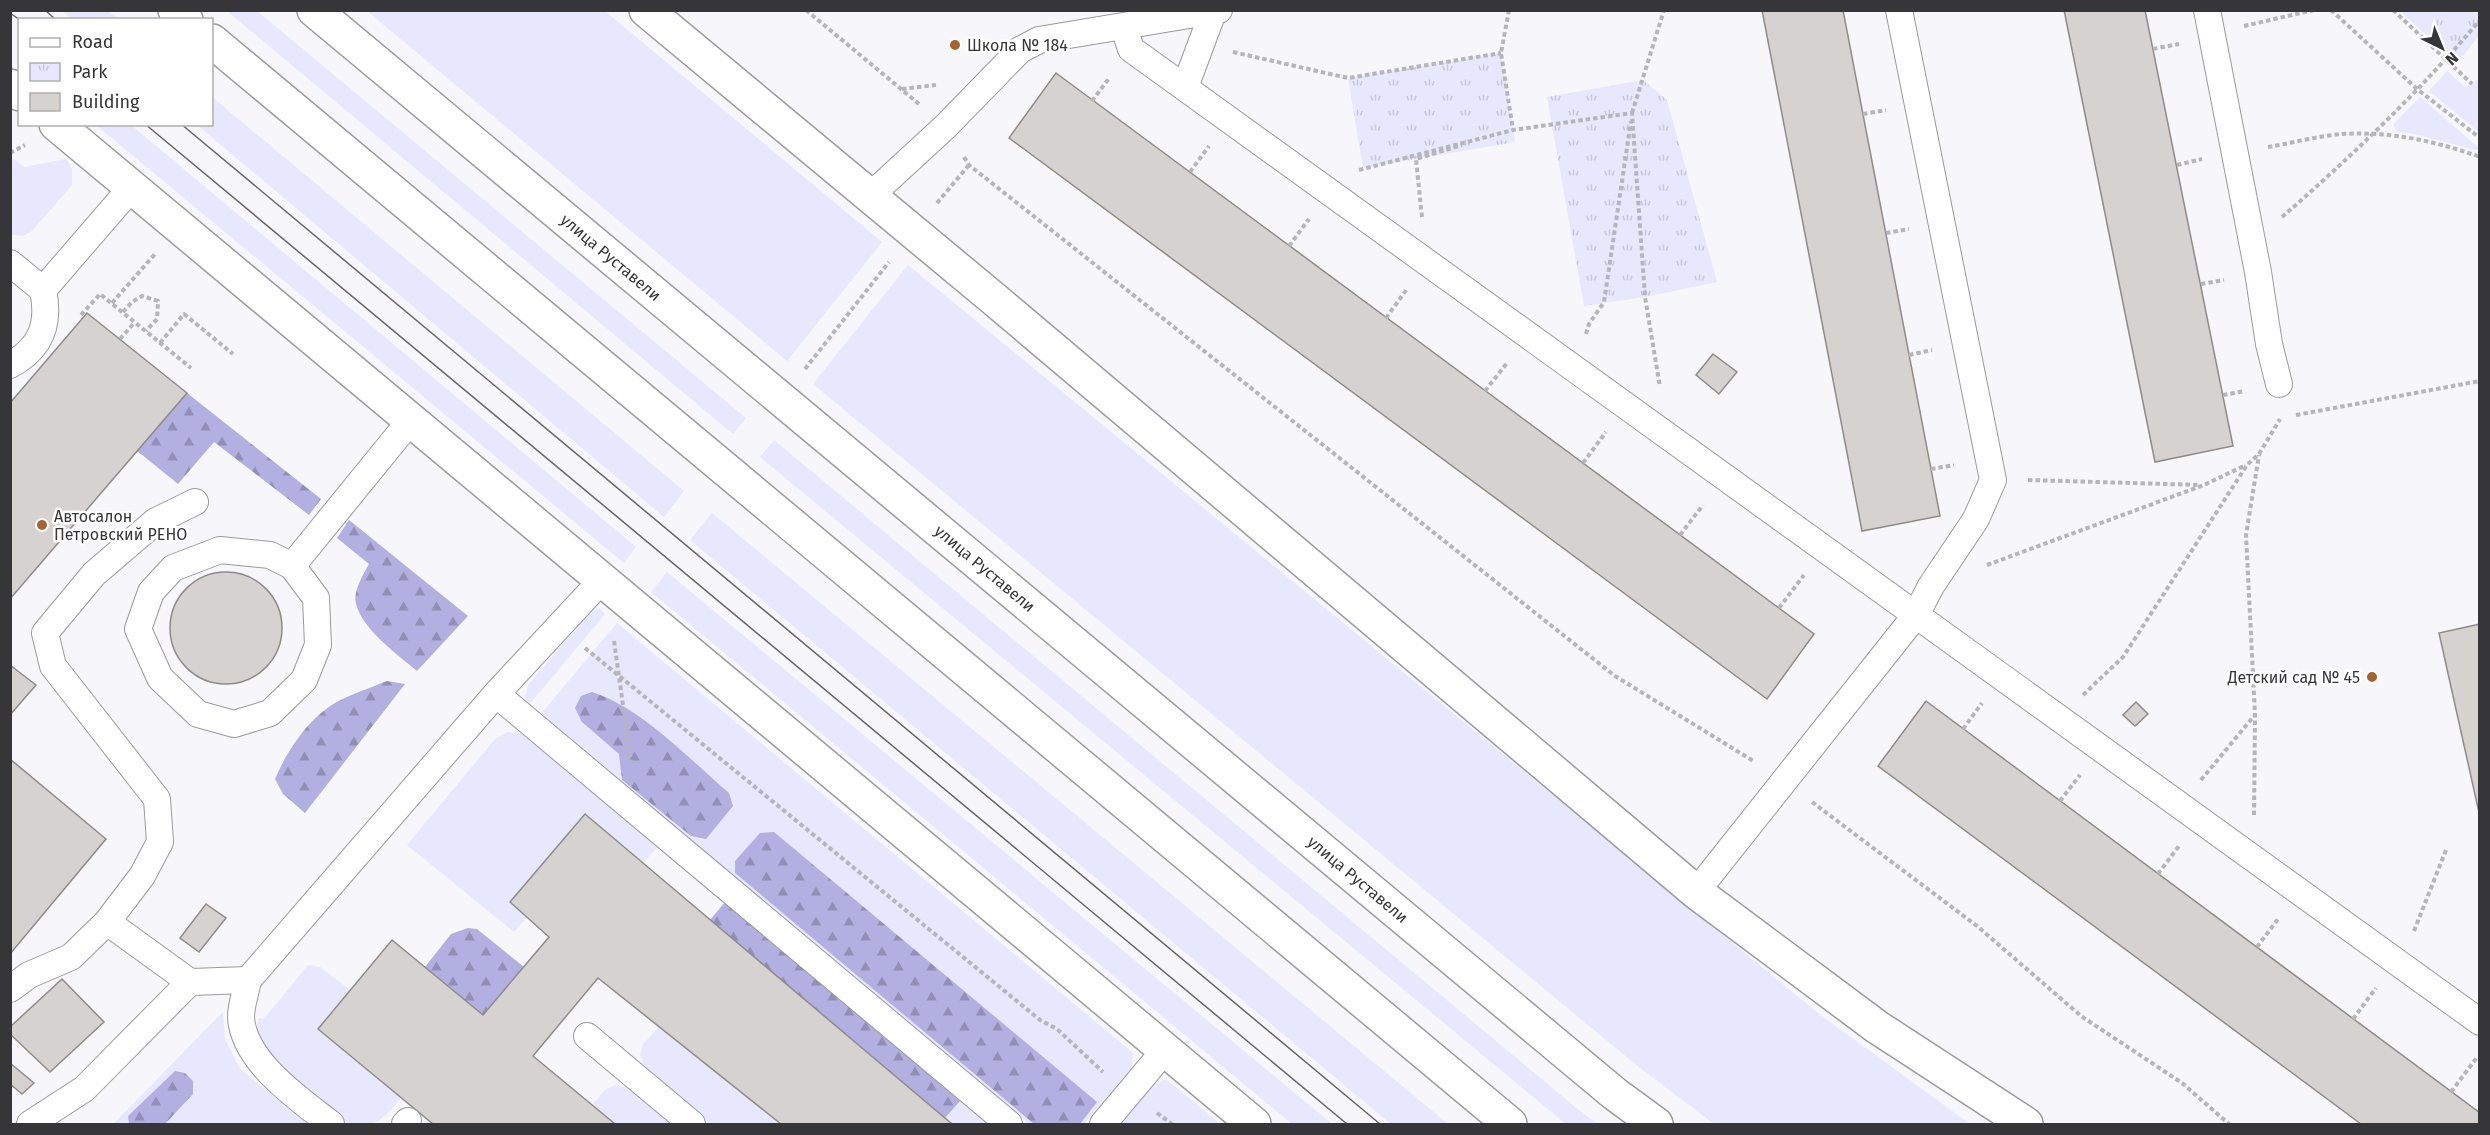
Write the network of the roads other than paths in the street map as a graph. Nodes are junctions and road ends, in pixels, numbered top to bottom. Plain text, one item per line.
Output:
1 (314, 10) edge
2 (646, 10) edge
3 (1899, 10) edge
4 (2207, 10) edge
5 (1216, 11) edge
6 (1124, 27) junction
7 (213, 42) edge
8 (1185, 87) junction
9 (58, 126) edge
10 (132, 187) junction
11 (870, 196) junction
12 (10, 263) edge
13 (45, 300) junction
14 (10, 365) edge
15 (2279, 384) dead end
16 (410, 421) junction
17 (195, 502) dead end
18 (292, 566) junction
19 (601, 581) junction
20 (1916, 615) junction
21 (496, 694) junction
22 (1696, 892) junction
23 (107, 922) junction
24 (248, 980) junction
25 (190, 981) junction
26 (10, 989) edge
27 (2480, 1022) edge
28 (587, 1036) dead end
29 (1165, 1050) junction
30 (30, 1125) edge
31 (331, 1125) edge
32 (692, 1125) edge
33 (1010, 1125) edge
34 (1102, 1125) edge
35 (1254, 1125) edge
36 (1510, 1125) edge
37 (1656, 1125) edge
38 (2026, 1125) edge

1 - 37 main road, улица Руставели
2 - 11 main road
3 - 20 lane
4 - 15 lane
5 - 6 lane
5 - 8 lane
6 - 8 lane
6 - 11 lane
7 - 36 main road
8 - 20 lane
9 - 10 main road
10 - 13 lane
10 - 16 main road
11 - 22 main road
12 - 13 lane
13 - 14 lane
16 - 18 lane
16 - 19 main road
17 - 23 lane
18 - 18 lane
19 - 21 lane
19 - 29 main road
20 - 22 lane
20 - 27 lane
21 - 24 lane
21 - 33 lane
22 - 38 main road
23 - 25 lane
23 - 26 lane
24 - 25 lane
24 - 31 lane
25 - 30 lane
28 - 32 lane
29 - 34 lane
29 - 35 main road

